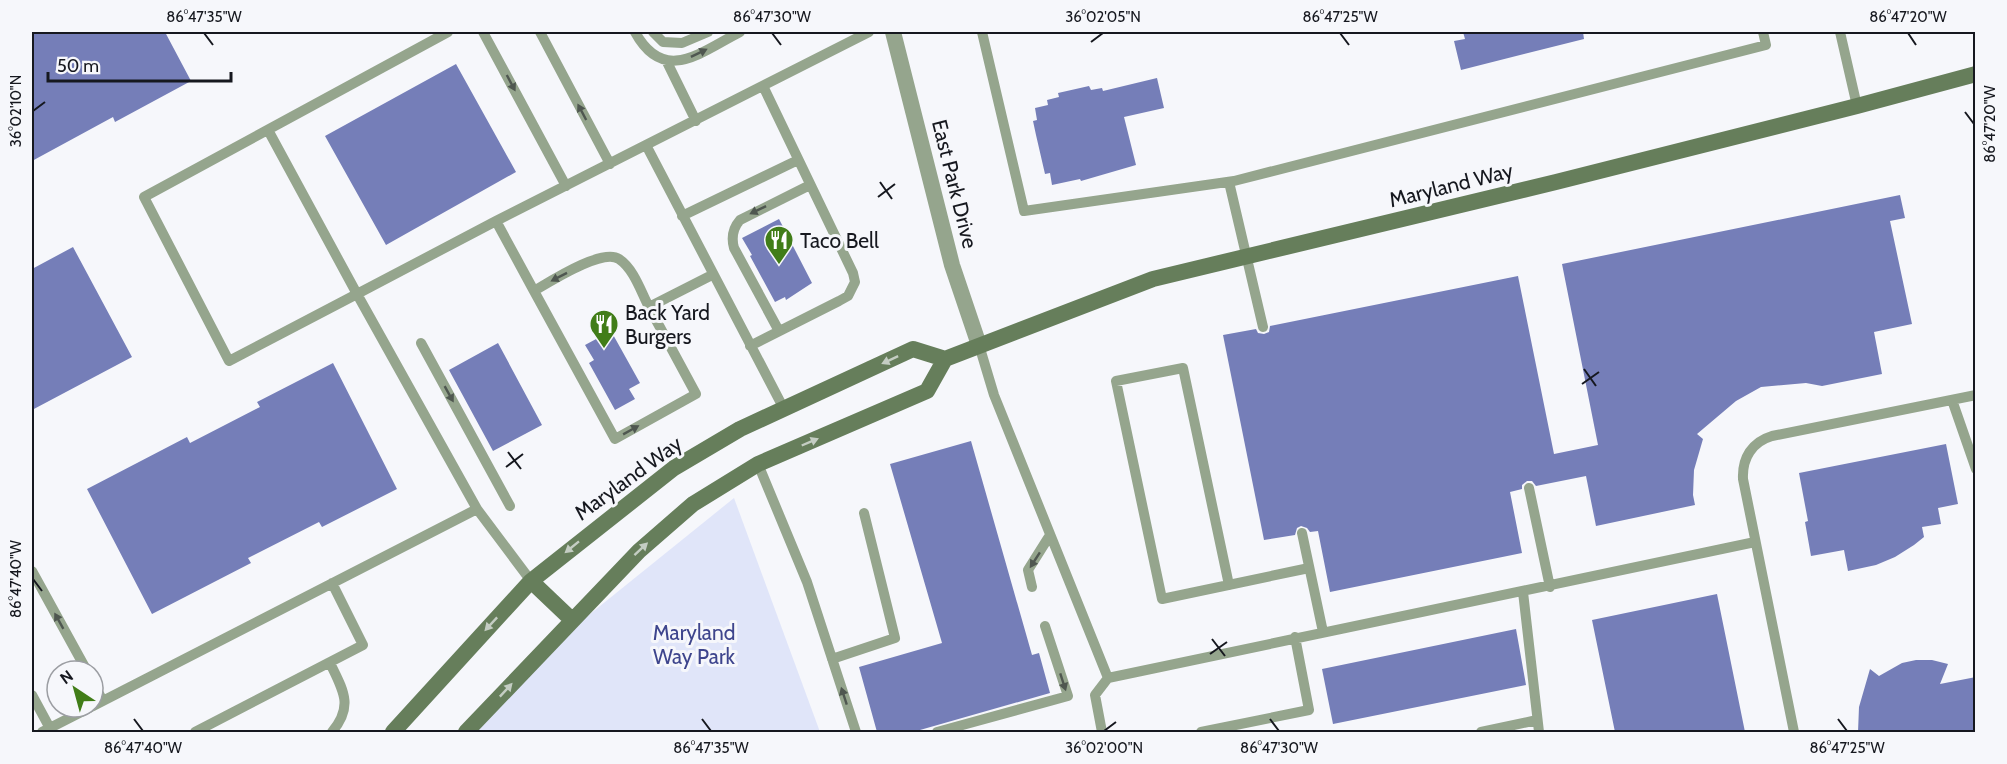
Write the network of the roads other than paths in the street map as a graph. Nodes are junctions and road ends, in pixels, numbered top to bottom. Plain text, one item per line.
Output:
1 (448, 32) edge
2 (483, 32) edge
3 (540, 32) edge
4 (635, 32) edge
5 (653, 32) edge
6 (708, 32) edge
7 (740, 32) edge
8 (869, 32) edge
9 (893, 32) edge
10 (982, 32) edge
11 (1762, 32) edge
12 (1840, 32) edge
13 (666, 60) junction
14 (1976, 74) edge
15 (763, 86) junction
16 (1857, 106) junction
17 (696, 121) junction
18 (268, 130) junction
19 (646, 145) junction
20 (798, 160) junction
21 (610, 164) junction
22 (1229, 182) junction
23 (810, 185) junction
24 (566, 186) junction
25 (682, 216) junction
26 (496, 220) junction
27 (1246, 257) junction
28 (712, 275) junction
29 (534, 291) junction
30 (357, 294) junction
31 (649, 307) junction
32 (1263, 327) dead end
33 (779, 331) junction
34 (421, 343) dead end
35 (979, 345) junction
36 (750, 346) junction
37 (945, 359) junction
38 (1976, 395) edge
39 (1952, 400) junction
40 (784, 409) junction
41 (758, 464) junction
42 (1976, 469) edge
43 (1529, 488) dead end
44 (510, 506) dead end
45 (477, 509) junction
46 (864, 513) dead end
47 (1302, 533) dead end
48 (1050, 535) junction
49 (1755, 542) junction
50 (1309, 568) junction
51 (32, 571) edge
52 (531, 581) junction
53 (332, 583) junction
54 (1229, 585) junction
55 (1550, 586) junction
56 (1032, 587) dead end
57 (1523, 592) junction
58 (572, 620) junction
59 (1046, 626) dead end
60 (1323, 632) junction
61 (1295, 637) junction
62 (80, 659) edge
63 (832, 659) junction
64 (330, 663) junction
65 (1107, 678) junction
66 (32, 695) edge
67 (105, 699) edge
68 (69, 719) edge
69 (1538, 720) junction
70 (48, 731) edge
71 (195, 732) edge
72 (332, 732) edge
73 (393, 732) edge
74 (466, 732) edge
75 (856, 732) edge
76 (937, 732) edge
77 (1102, 732) edge
78 (1201, 732) edge
79 (1481, 732) edge
80 (1539, 732) edge
81 (1794, 732) edge

1 - 18 lane
2 -> 24 lane
21 -> 3 lane
4 - 13 lane
5 - 6 lane
13 -> 7 lane
8 - 15 lane
9 - 35 street, East Park Drive
10 - 22 lane
11 - 22 lane
12 - 16 lane
13 - 17 lane
14 - 16 main road, Maryland Way
15 - 17 lane
15 - 20 lane
16 - 27 main road, Maryland Way
17 - 19 lane
18 - 30 lane
18 - 30 lane
19 - 21 lane
19 - 25 lane
20 - 23 lane
20 - 25 lane
21 - 24 lane
22 - 27 lane
23 - 33 lane
23 -> 33 lane
24 - 26 lane
25 - 28 lane
26 - 29 lane
26 - 30 lane
27 - 32 lane
27 - 35 main road, Maryland Way
28 - 31 lane
28 - 36 lane
31 -> 29 lane
29 -> 31 lane
30 - 45 lane
33 - 36 lane
34 -> 44 lane
35 - 37 main road, Maryland Way
35 - 48 lane
36 - 40 lane
37 -> 40 main road, Maryland Way
41 -> 37 main road
38 - 39 lane
39 - 42 lane
39 - 49 lane
40 -> 52 main road, Maryland Way
58 -> 41 main road
41 - 63 lane
43 - 55 lane
45 - 52 lane
45 - 53 lane
46 - 63 lane
47 - 50 lane
48 -> 56 lane
48 - 65 lane
49 - 55 lane
49 - 81 lane
50 - 54 lane
50 - 60 lane
62 -> 51 lane
52 - 58 main road
52 -> 73 main road, Maryland Way
53 - 64 lane
53 - 67 lane
54 - 54 lane
55 - 57 lane
57 - 60 lane
57 - 69 lane
74 -> 58 main road
59 -> 76 lane
60 - 61 lane
61 - 65 lane
61 - 78 lane
75 -> 63 lane
64 - 71 lane
64 - 72 lane
65 - 77 lane
66 - 70 lane
68 - 70 lane
69 - 79 lane
69 - 80 lane

